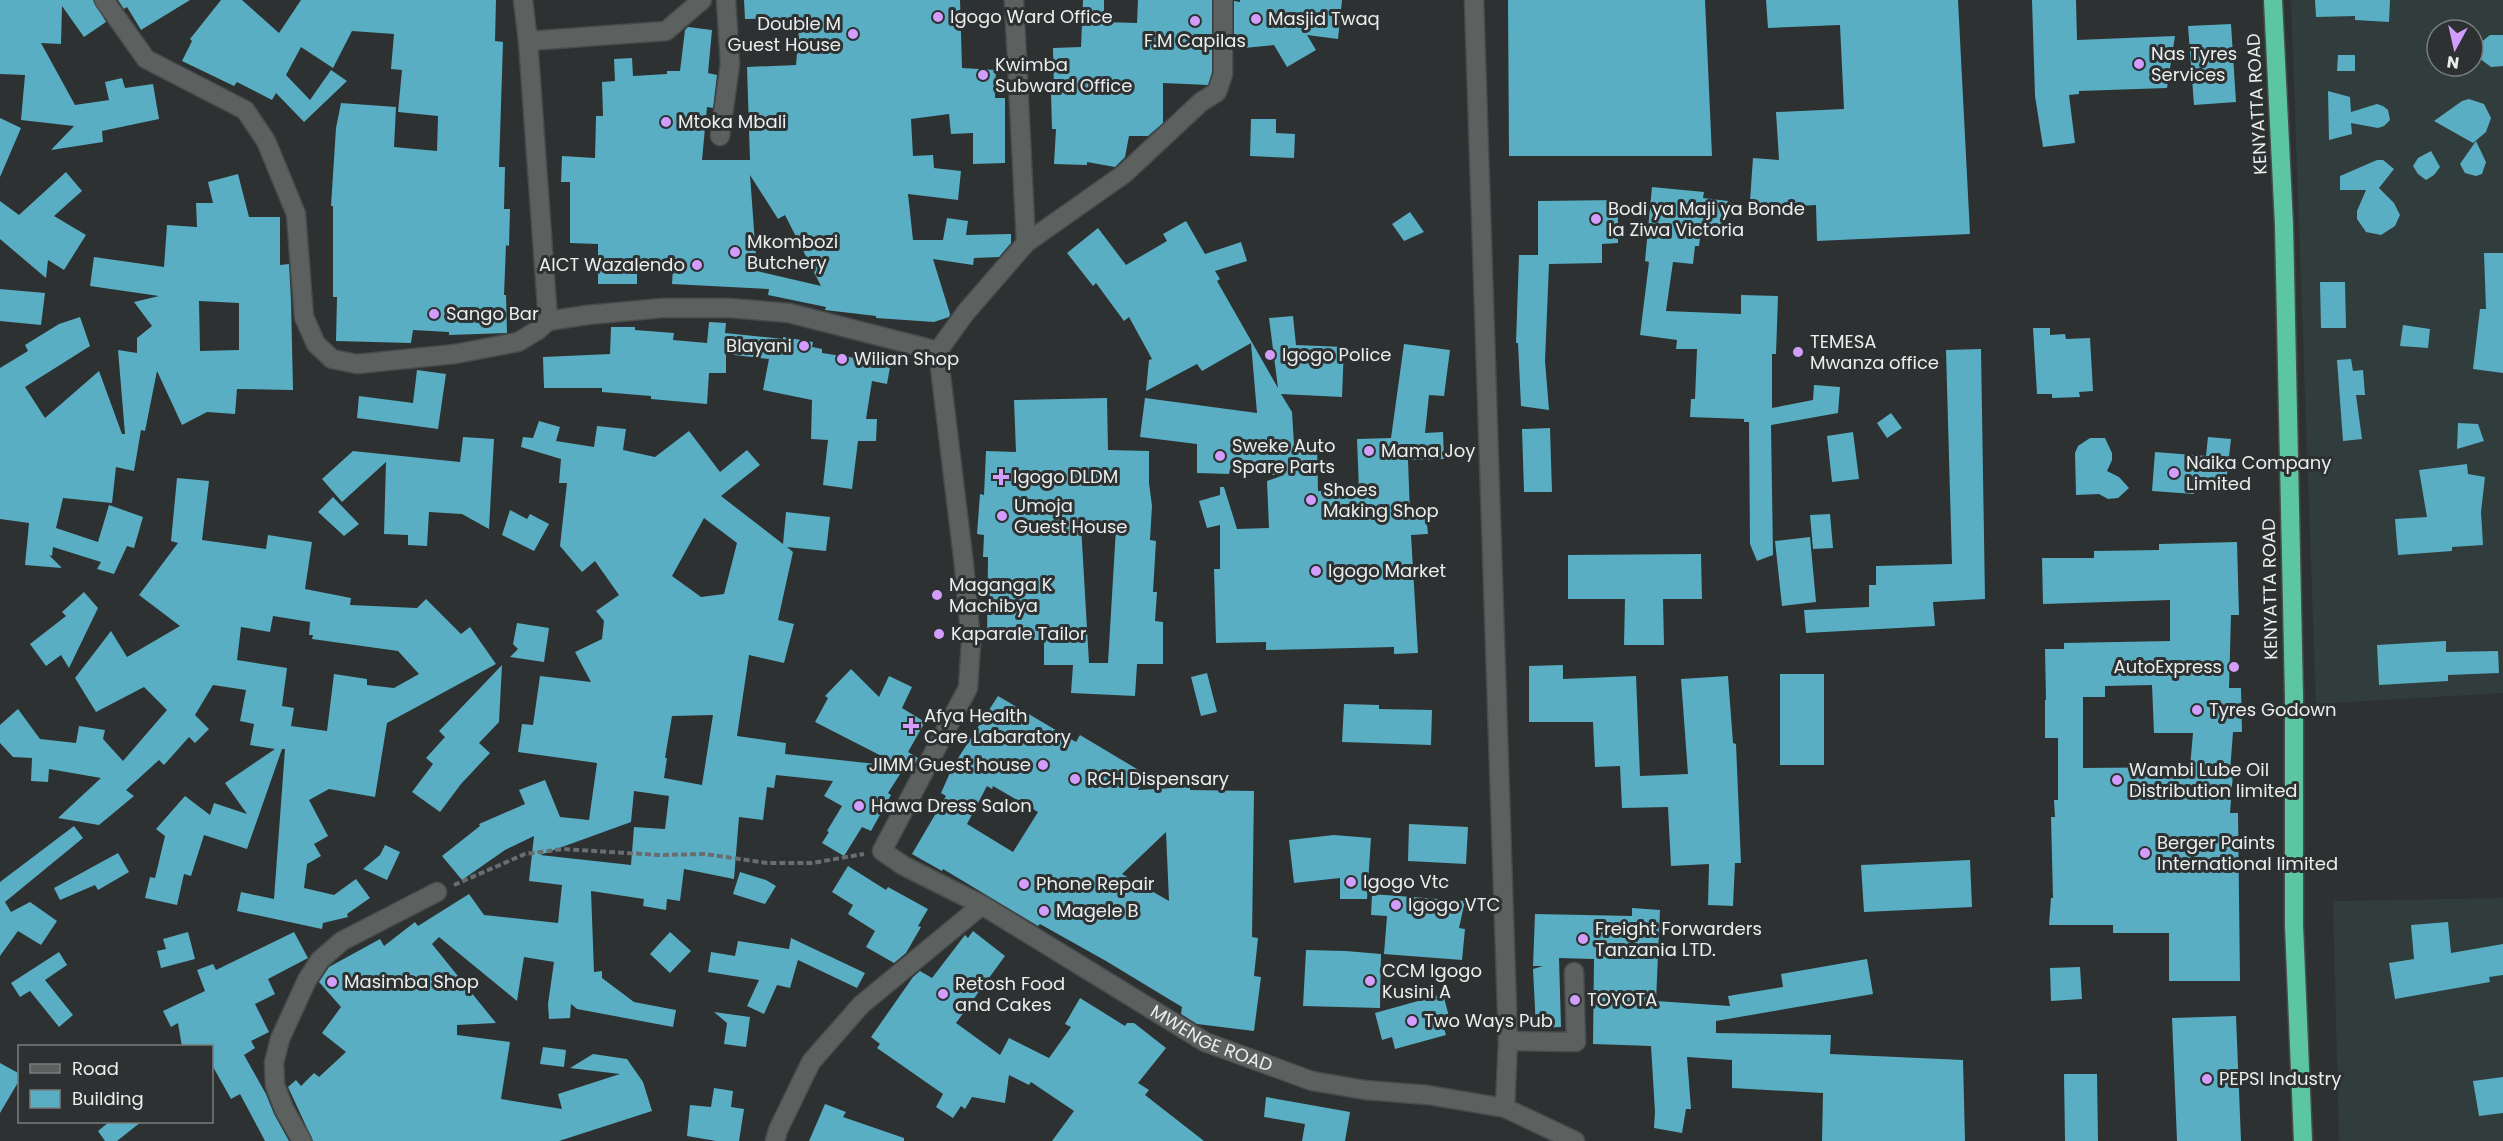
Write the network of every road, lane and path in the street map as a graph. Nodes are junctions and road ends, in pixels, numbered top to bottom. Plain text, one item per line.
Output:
1 (104, 0) edge
2 (523, 0) edge
3 (702, 0) edge
4 (726, 0) edge
5 (1014, 0) edge
6 (1223, 0) edge
7 (1474, 0) edge
8 (2273, 0) edge
9 (528, 41) junction
10 (720, 136) dead end
11 (1026, 243) junction
12 (548, 321) junction
13 (938, 351) junction
14 (882, 851) junction
15 (437, 892) joint
16 (982, 905) junction
17 (1574, 972) dead end
18 (1508, 1041) junction
19 (1504, 1108) junction
20 (302, 1141) edge
21 (775, 1141) edge
22 (1575, 1141) edge
23 (2303, 1141) edge

1 - 12 street
2 - 9 street
3 - 9 street
4 - 10 street
5 - 11 street
6 - 11 street
7 - 18 street
8 - 23 highway, KENYATTA ROAD
9 - 12 street
11 - 13 street
12 - 13 street
13 - 14 street
14 - 15 path
14 - 16 street, MWENGE ROAD
15 - 20 street
16 - 19 street, MWENGE ROAD
16 - 21 street
17 - 18 street
18 - 19 street
19 - 22 street, MWENGE ROAD

